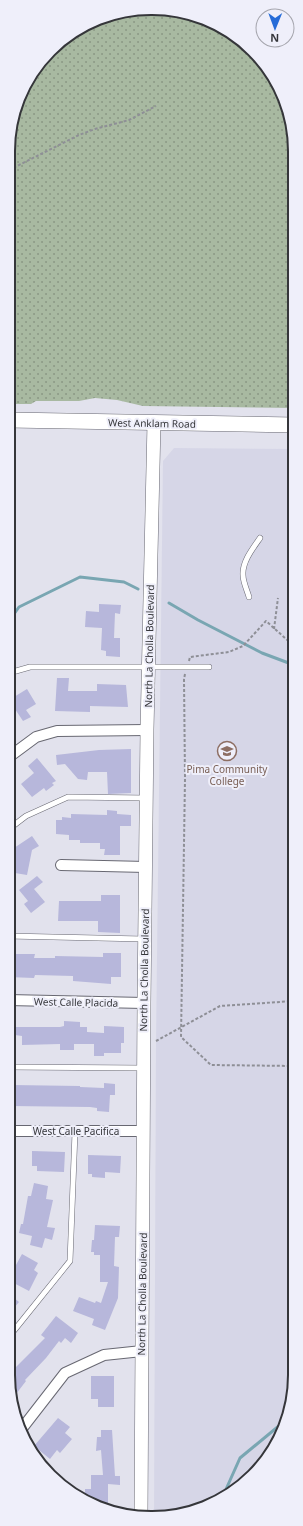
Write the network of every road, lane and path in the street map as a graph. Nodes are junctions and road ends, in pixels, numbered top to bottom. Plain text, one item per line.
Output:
1 (156, 106) dead end
2 (15, 167) edge
3 (15, 420) edge
4 (154, 423) junction
5 (288, 425) edge
6 (260, 538) dead end
7 (249, 597) dead end
8 (278, 598) dead end
9 (274, 629) junction
10 (288, 641) edge
11 (148, 667) junction
12 (187, 667) junction
13 (209, 667) dead end
14 (15, 671) edge
15 (147, 730) junction
16 (15, 753) edge
17 (146, 798) junction
18 (15, 824) edge
19 (61, 865) dead end
20 (146, 867) junction
21 (15, 936) edge
22 (145, 939) junction
23 (15, 1000) edge
24 (288, 1001) edge
25 (144, 1003) junction
26 (181, 1028) junction
27 (156, 1041) dead end
28 (288, 1066) edge
29 (15, 1067) edge
30 (144, 1068) junction
31 (15, 1131) edge
32 (75, 1132) junction
33 (144, 1132) junction
34 (15, 1329) edge
35 (142, 1351) junction
36 (25, 1425) edge
37 (141, 1511) edge

1 - 2 path
3 - 4 main road, West Anklam Road
4 - 5 main road, West Anklam Road
4 - 11 street, North La Cholla Boulevard
6 - 7 lane
8 - 9 path
9 - 10 path
9 - 12 path
11 - 12 lane
11 - 14 lane
11 - 15 street, North La Cholla Boulevard
12 - 13 lane
12 - 26 path
15 - 16 street
15 - 17 street, North La Cholla Boulevard
17 - 18 lane
17 - 20 street, North La Cholla Boulevard
19 - 20 street
20 - 22 street, North La Cholla Boulevard
21 - 22 lane
22 - 25 street, North La Cholla Boulevard
23 - 25 street, West Calle Placida
24 - 26 path
25 - 30 street, North La Cholla Boulevard
26 - 27 path
26 - 28 path
29 - 30 lane
30 - 33 street, North La Cholla Boulevard
31 - 32 street, West Calle Pacifica
32 - 33 street, West Calle Pacifica
32 - 34 lane
33 - 35 street, North La Cholla Boulevard
35 - 36 street
35 - 37 street, North La Cholla Boulevard

